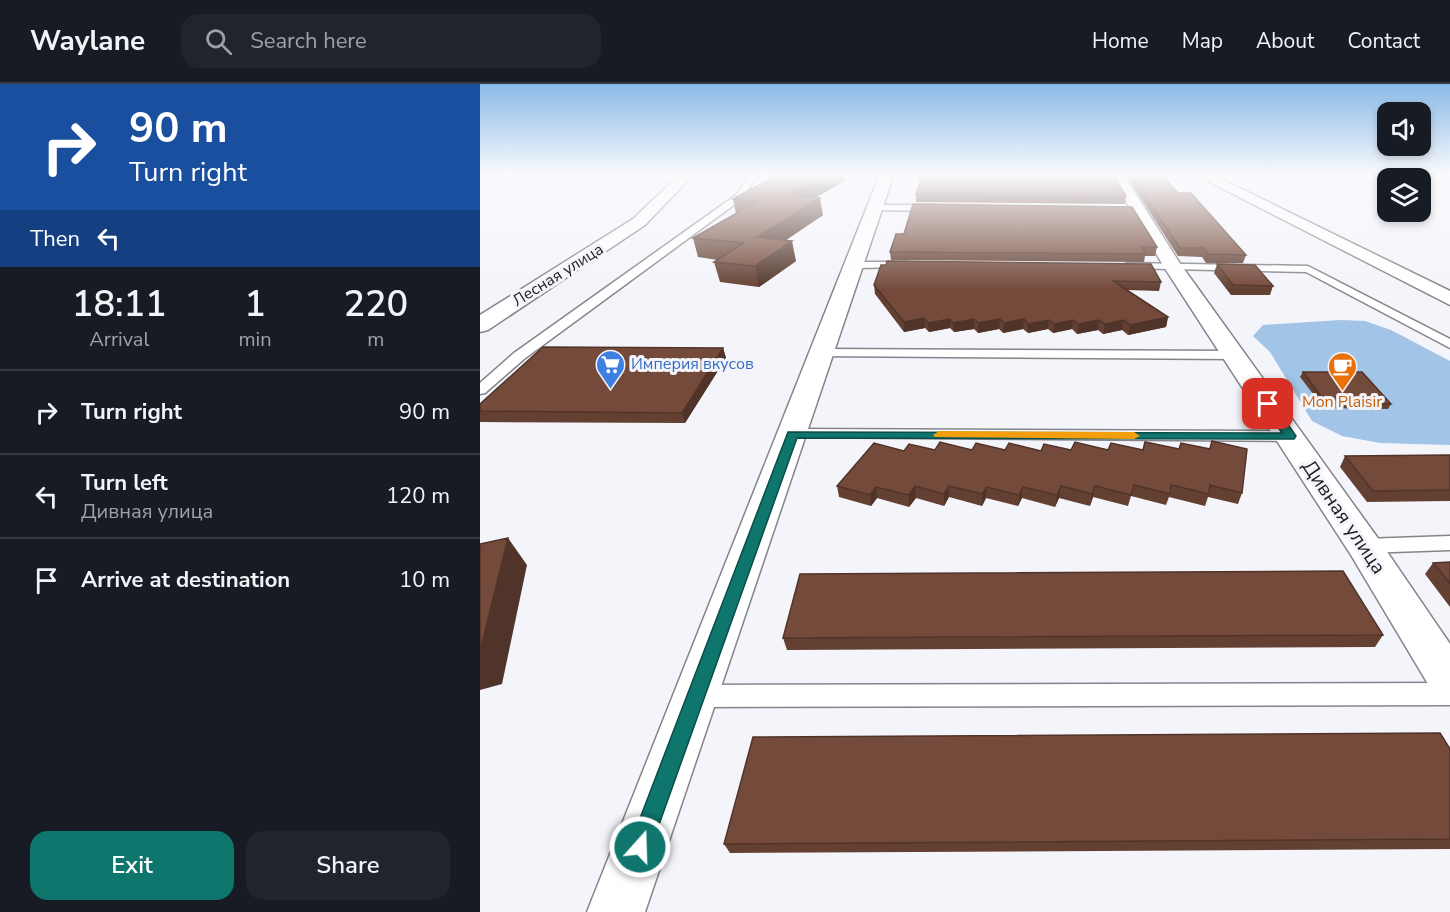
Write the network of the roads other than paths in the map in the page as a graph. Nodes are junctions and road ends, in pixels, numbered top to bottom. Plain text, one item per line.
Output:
1 (649, 213) edge
2 (717, 213) edge
3 (874, 213) edge
4 (1136, 213) edge
5 (1277, 213) edge
6 (854, 265) junction
7 (925, 265) edge
8 (1114, 266) edge
9 (1173, 267) junction
10 (1450, 299) edge
11 (480, 325) edge
12 (1450, 344) edge
13 (822, 353) junction
14 (1235, 355) junction
15 (480, 390) edge
16 (792, 434) junction
17 (1290, 436) junction
18 (1450, 543) edge
19 (1364, 546) junction
20 (1450, 680) edge
21 (1450, 694) edge
22 (695, 696) junction
23 (616, 912) edge

1 - 11 street, Лесная улица
2 - 15 lane
3 - 6 street
4 - 9 street, Дивная улица
5 - 10 street
6 - 7 lane
6 - 13 street
8 - 9 lane
9 - 12 lane
9 - 14 street, Дивная улица
13 - 14 lane
13 - 16 street
14 - 17 street, Дивная улица
16 - 17 lane
16 - 22 street
17 - 19 street, Дивная улица
18 - 19 lane
19 - 20 street, Дивная улица
21 - 22 lane
22 - 23 street

